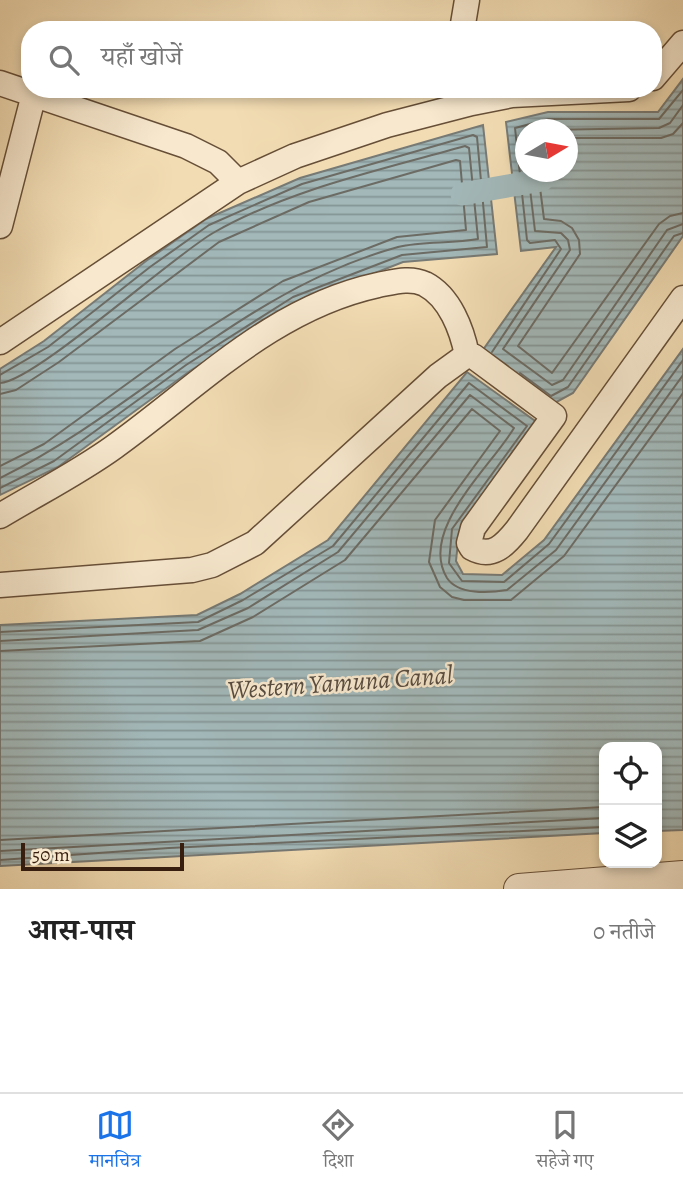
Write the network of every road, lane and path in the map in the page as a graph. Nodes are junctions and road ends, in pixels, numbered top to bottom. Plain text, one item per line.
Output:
1 (467, 0) edge
2 (464, 21) edge
3 (683, 43) edge
4 (662, 68) edge
5 (0, 83) edge
6 (21, 90) edge
7 (33, 98) edge
8 (46, 98) edge
9 (465, 98) edge
10 (238, 182) junction
11 (0, 226) edge
12 (683, 298) edge
13 (0, 342) edge
14 (470, 356) junction
15 (0, 516) edge
16 (0, 585) edge
17 (683, 876) edge
18 (568, 887) edge
19 (519, 889) edge

1 - 2 street
3 - 4 street
5 - 6 street
7 - 11 street
8 - 10 street
9 - 10 street
10 - 13 street
12 - 14 street
14 - 15 street
14 - 16 street
17 - 18 street
18 - 19 street

